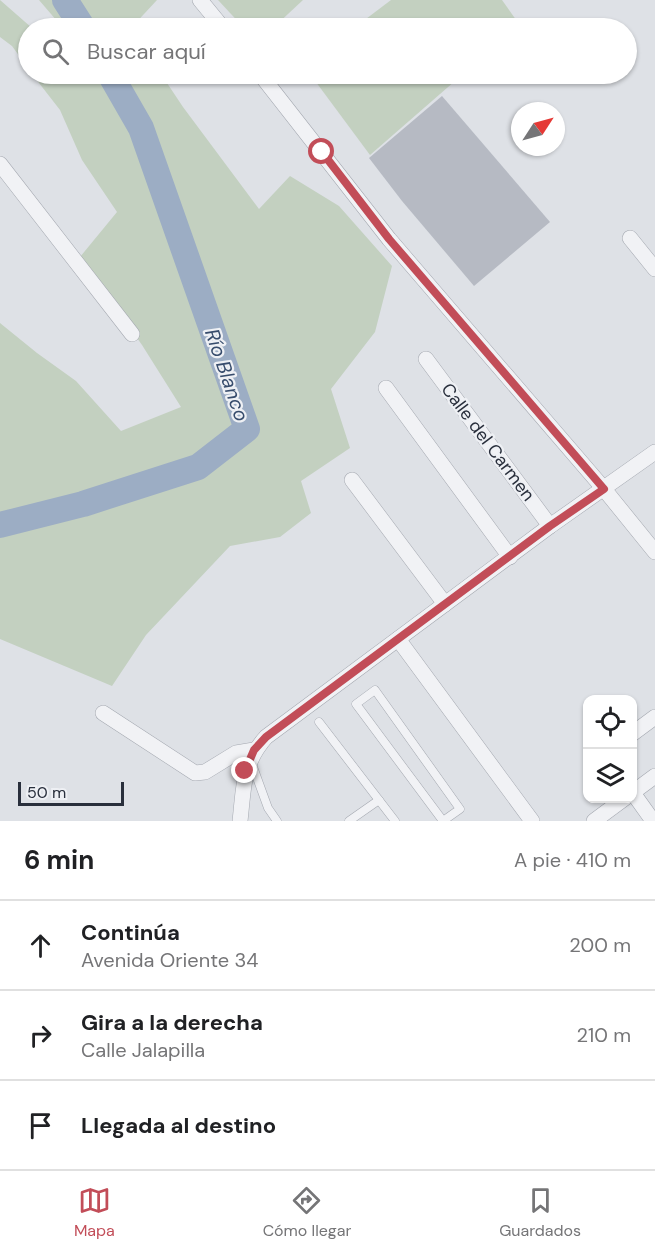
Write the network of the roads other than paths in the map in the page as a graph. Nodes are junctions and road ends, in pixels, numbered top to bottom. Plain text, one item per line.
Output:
1 (200, 0) edge
2 (215, 18) edge
3 (268, 84) edge
4 (0, 164) edge
5 (630, 238) dead end
6 (655, 269) edge
7 (132, 334) dead end
8 (426, 359) dead end
9 (386, 388) dead end
10 (655, 452) edge
11 (352, 480) dead end
12 (604, 489) junction
13 (550, 526) junction
14 (655, 552) edge
15 (510, 556) junction
16 (445, 604) junction
17 (398, 639) junction
18 (103, 713) dead end
19 (655, 717) edge
20 (319, 722) dead end
21 (637, 731) edge
22 (252, 755) junction
23 (655, 776) edge
24 (637, 790) edge
25 (637, 799) edge
26 (379, 800) junction
27 (618, 803) edge
28 (460, 809) joint
29 (240, 821) edge
30 (277, 821) edge
31 (349, 821) edge
32 (395, 821) edge
33 (532, 821) edge
34 (594, 821) edge
35 (653, 821) edge

1 - 2 street
3 - 12 street
4 - 7 street
5 - 6 street
8 - 13 street, Calle del Carmen
9 - 15 street
10 - 12 street
11 - 16 street
12 - 13 street
12 - 14 street
13 - 15 street
15 - 16 street
16 - 17 street
17 - 22 street
17 - 33 street
18 - 22 street
19 - 21 street
20 - 26 lane
22 - 29 street
22 - 30 lane
23 - 24 street
25 - 35 street
26 - 31 lane
26 - 32 lane
27 - 34 street
28 - 28 lane

